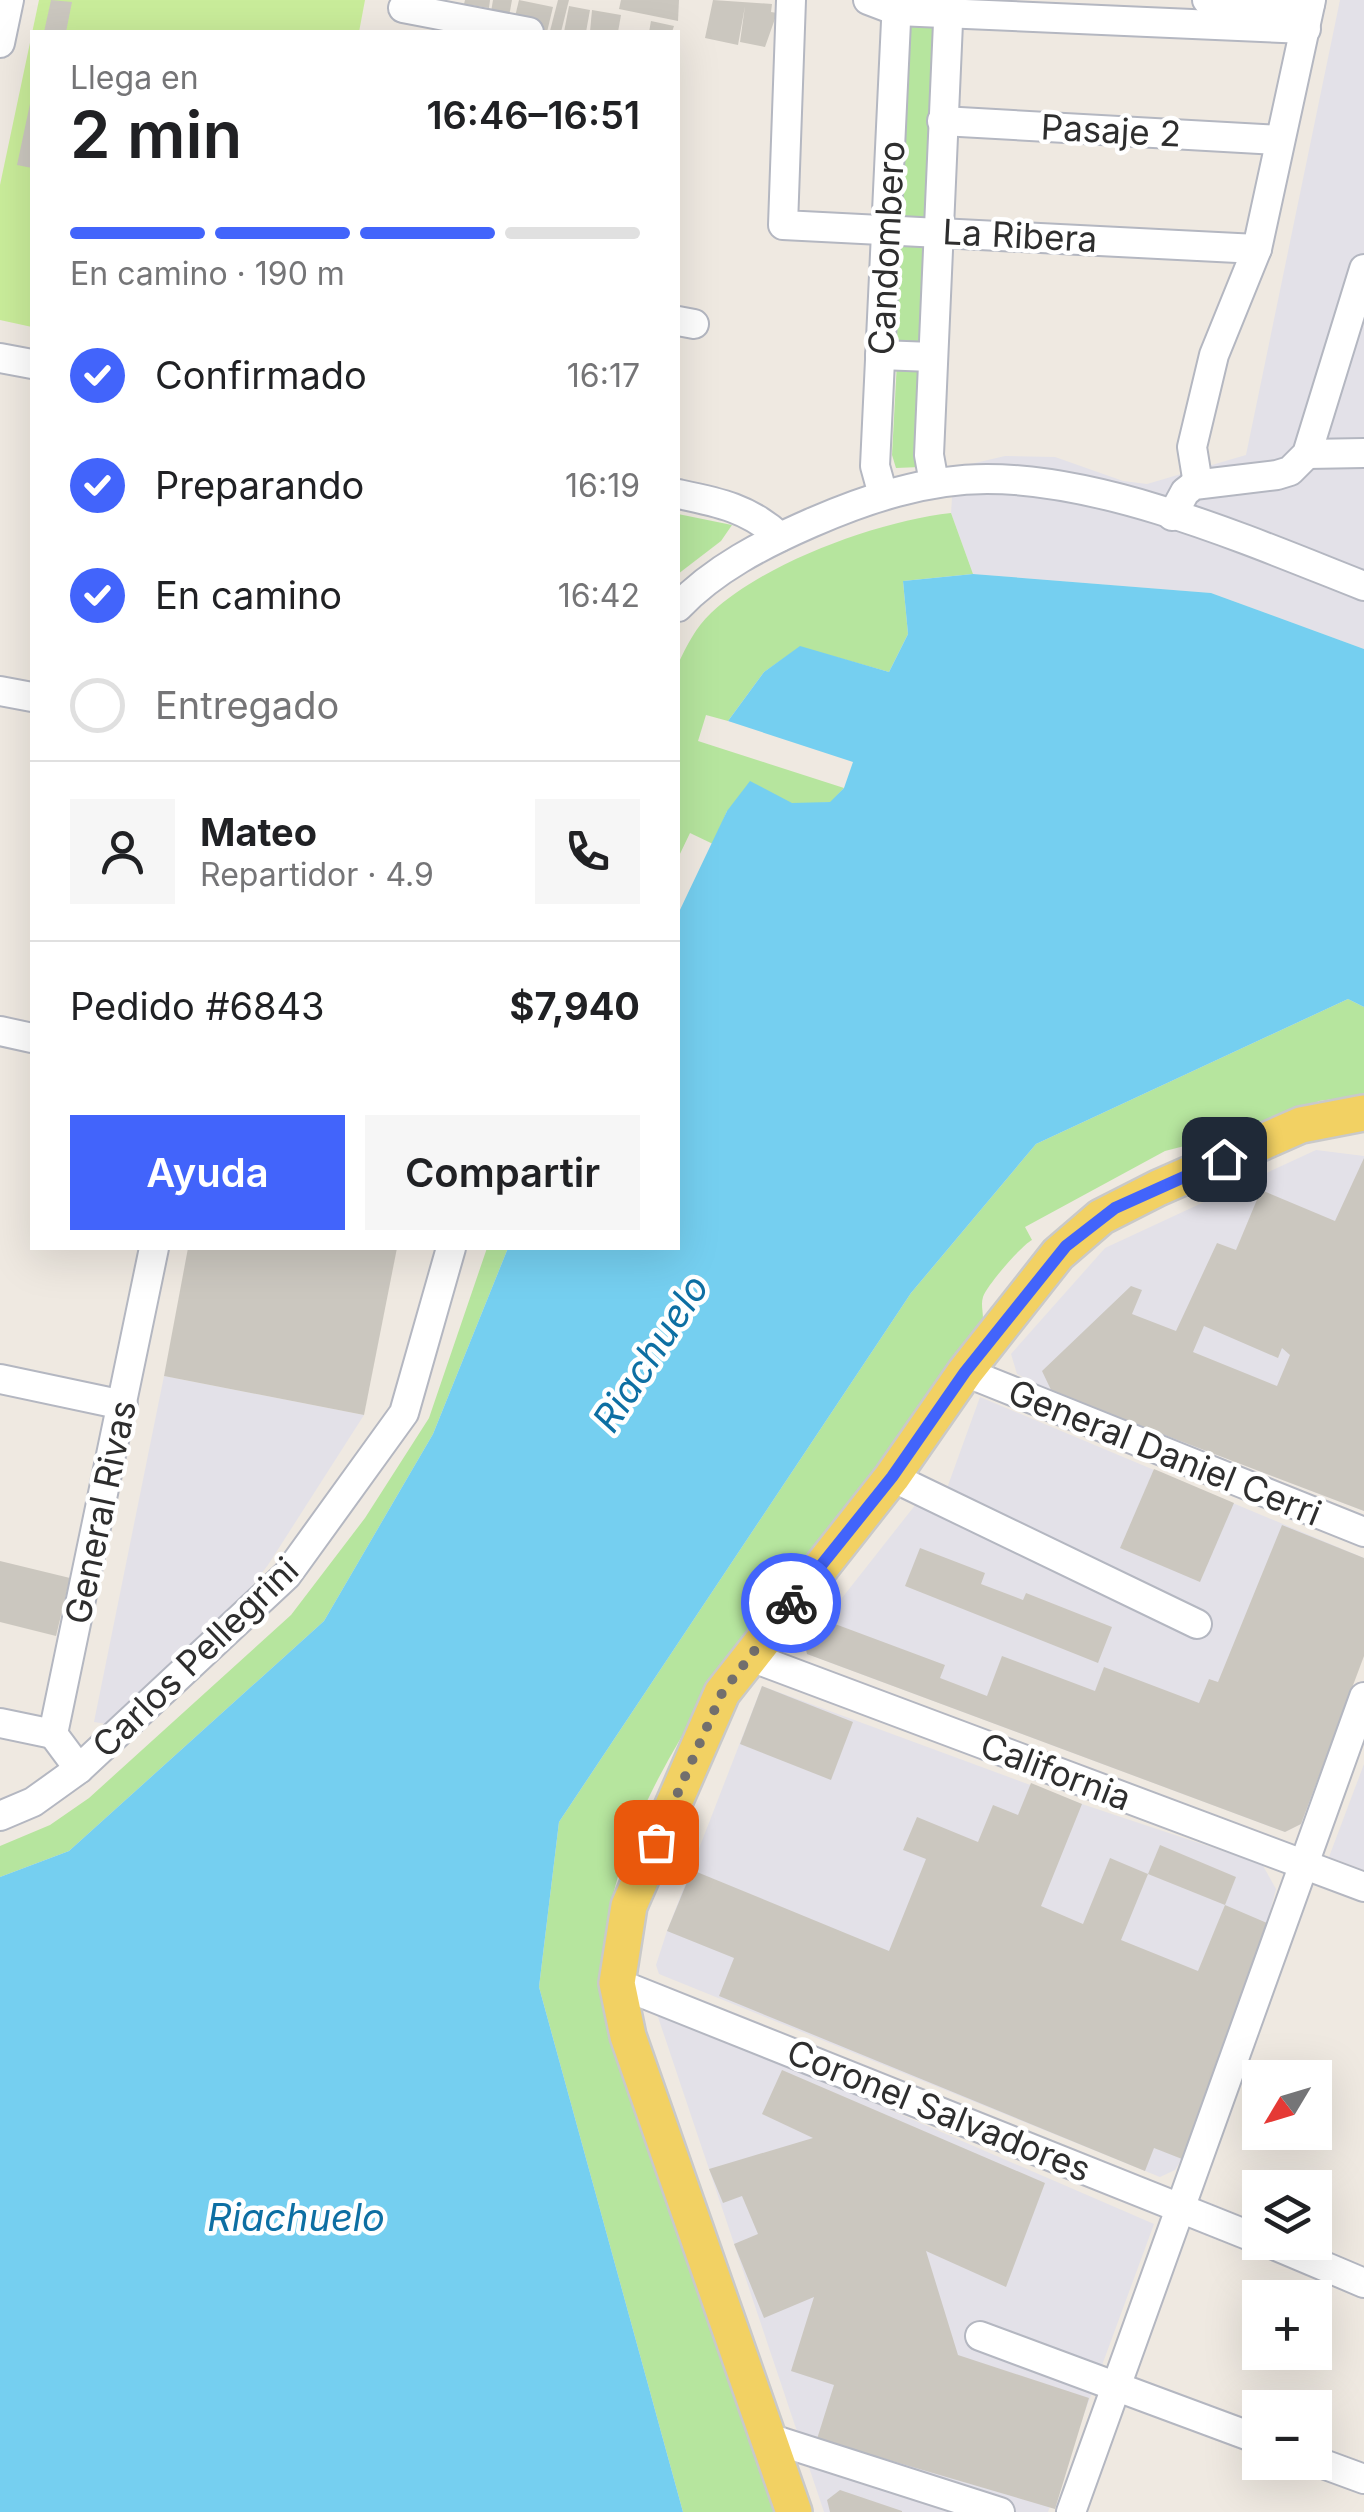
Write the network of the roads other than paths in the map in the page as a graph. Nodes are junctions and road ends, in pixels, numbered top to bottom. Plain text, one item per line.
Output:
1 (9, 0) edge
2 (791, 0) edge
3 (868, 0) edge
4 (1207, 0) edge
5 (897, 6) edge
6 (949, 6) edge
7 (1309, 11) edge
8 (402, 13) edge
9 (516, 30) edge
10 (0, 43) edge
11 (942, 121) junction
12 (1280, 140) junction
13 (887, 229) junction
14 (938, 230) junction
15 (1257, 249) junction
16 (1364, 269) edge
17 (880, 355) junction
18 (932, 357) junction
19 (0, 358) edge
20 (30, 364) edge
21 (1364, 453) edge
22 (1307, 454) junction
23 (934, 484) junction
24 (1198, 484) junction
25 (680, 494) edge
26 (883, 495) junction
27 (1172, 516) junction
28 (780, 536) junction
29 (1364, 586) edge
30 (680, 606) edge
31 (0, 691) edge
32 (30, 697) edge
33 (0, 1031) edge
34 (30, 1038) edge
35 (1364, 1114) edge
36 (154, 1250) edge
37 (450, 1250) edge
38 (965, 1372) junction
39 (0, 1379) edge
40 (123, 1406) junction
41 (892, 1477) junction
42 (1364, 1532) edge
43 (1198, 1624) dead end
44 (748, 1656) junction
45 (1364, 1697) edge
46 (0, 1723) edge
47 (53, 1734) junction
48 (79, 1769) junction
49 (0, 1816) edge
50 (1304, 1864) junction
51 (1364, 1888) edge
52 (617, 1983) junction
53 (1180, 2206) junction
54 (1242, 2232) edge
55 (1310, 2260) edge
56 (1364, 2283) edge
57 (980, 2336) dead end
58 (1117, 2387) junction
59 (1242, 2433) edge
60 (772, 2439) junction
61 (1332, 2467) edge
62 (1364, 2479) edge
63 (794, 2512) edge
64 (1000, 2512) edge
65 (1071, 2512) edge

1 - 10 street
2 - 13 street, La Ribera
3 - 5 street
4 - 7 street
5 - 6 street
5 - 13 street, Candombero
6 - 7 street
6 - 11 street, Candombero
7 - 12 street
8 - 9 street
11 - 12 street, Pasaje 2
11 - 14 street, Candombero
12 - 15 street
13 - 14 street, La Ribera
13 - 17 street, Candombero
14 - 15 street, La Ribera
14 - 18 street, Candombero
15 - 24 street
16 - 22 street
17 - 18 street
17 - 26 street, Candombero
18 - 23 street, Candombero
19 - 20 street
21 - 22 street
22 - 24 street
23 - 26 street
23 - 27 street
24 - 27 street
25 - 28 street
26 - 28 street
27 - 29 street
28 - 30 street
31 - 32 street
33 - 34 street
35 - 38 main road
36 - 40 street, General Rivas
37 - 48 street, Carlos Pellegrini
38 - 41 main road
38 - 42 street, General Daniel Cerri
39 - 40 street
40 - 47 street, General Rivas
41 - 43 street
41 - 44 main road
44 - 50 street, California
44 - 52 main road
45 - 50 street
46 - 47 street
47 - 48 street
48 - 49 street, Carlos Pellegrini
50 - 51 street, California
50 - 53 street
52 - 53 street, Coronel Salvadores
52 - 60 main road
53 - 54 street, Coronel Salvadores
53 - 58 street
55 - 56 street
57 - 58 street
58 - 59 street
58 - 65 street
60 - 63 main road
60 - 64 street
61 - 62 street

